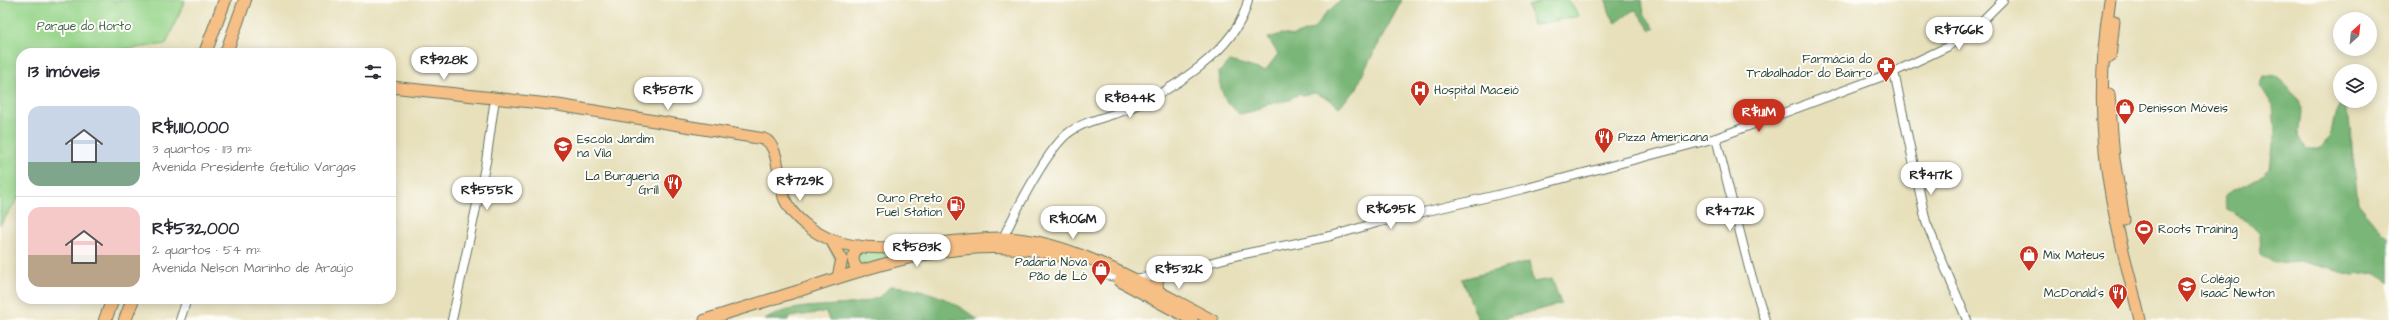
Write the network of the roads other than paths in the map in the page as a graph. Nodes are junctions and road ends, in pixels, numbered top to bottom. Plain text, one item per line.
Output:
1 (245, 0) edge
2 (1248, 0) edge
3 (2004, 0) edge
4 (2110, 0) edge
5 (2117, 0) edge
6 (224, 3) edge
7 (239, 16) junction
8 (206, 48) edge
9 (228, 48) edge
10 (1894, 72) junction
11 (396, 88) edge
12 (495, 98) junction
13 (1716, 138) junction
14 (831, 240) junction
15 (1001, 242) junction
16 (859, 246) junction
17 (860, 271) junction
18 (1110, 276) junction
19 (1159, 276) junction
20 (838, 277) junction
21 (1131, 279) junction
22 (1158, 292) junction
23 (111, 304) edge
24 (131, 304) edge
25 (185, 304) edge
26 (105, 320) edge
27 (125, 320) edge
28 (180, 320) edge
29 (452, 320) edge
30 (705, 320) edge
31 (1192, 320) edge
32 (1212, 320) edge
33 (1765, 320) edge
34 (1967, 320) edge
35 (2140, 320) edge
36 (2148, 320) edge

1 - 7 highway
2 - 15 street
3 - 10 street
4 - 35 main road
5 - 36 main road
6 - 7 highway
6 - 8 highway
7 - 9 highway
10 - 13 street
10 - 34 street
11 - 12 main road
12 - 14 main road
12 - 29 street
13 - 19 street
13 - 33 street
14 - 16 main road
14 - 20 main road
15 - 16 main road
15 - 17 main road
15 - 18 main road
15 - 21 main road
16 - 17 main road
17 - 20 main road
18 - 21 street
18 - 31 main road
19 - 21 street
19 - 22 main road
20 - 30 main road
21 - 22 main road
22 - 32 main road
23 - 26 highway
24 - 27 highway
25 - 28 street

